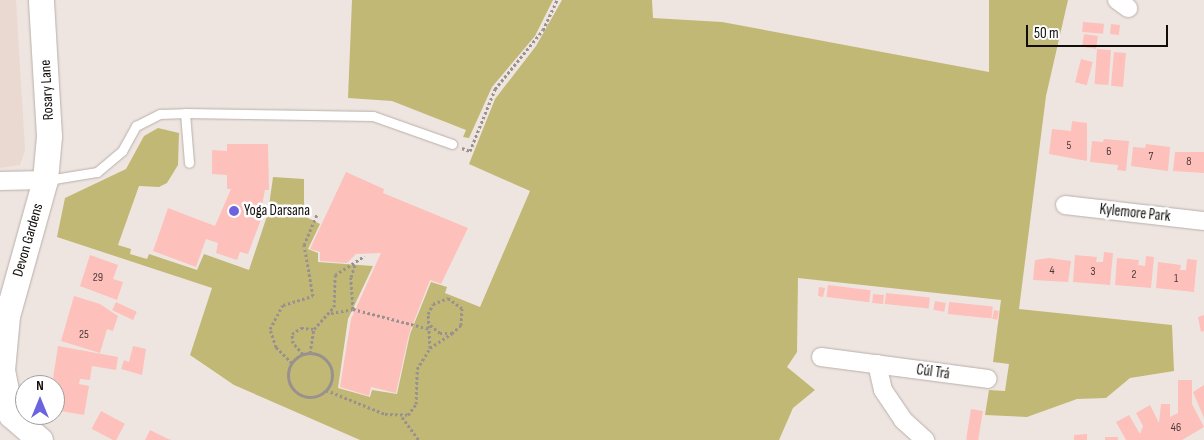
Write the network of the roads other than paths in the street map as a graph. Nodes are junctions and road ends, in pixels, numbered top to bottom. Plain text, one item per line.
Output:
1 (41, 0) edge
2 (185, 113) junction
3 (452, 144) road end
4 (189, 163) dead end
5 (45, 180) junction
6 (0, 181) edge
7 (1066, 205) dead end
8 (1204, 221) edge
9 (821, 357) dead end
10 (877, 364) junction
11 (988, 379) dead end
12 (4, 412) edge
13 (40, 440) edge
14 (925, 440) edge

1 - 5 street, Rosary Lane
2 - 3 lane
2 - 4 lane
2 - 5 lane
5 - 6 street
5 - 12 street, Devon Gardens
7 - 8 street, Kylemore Park
9 - 10 street, Cúl Trá
10 - 11 street, Cúl Trá
10 - 14 street
12 - 13 street

